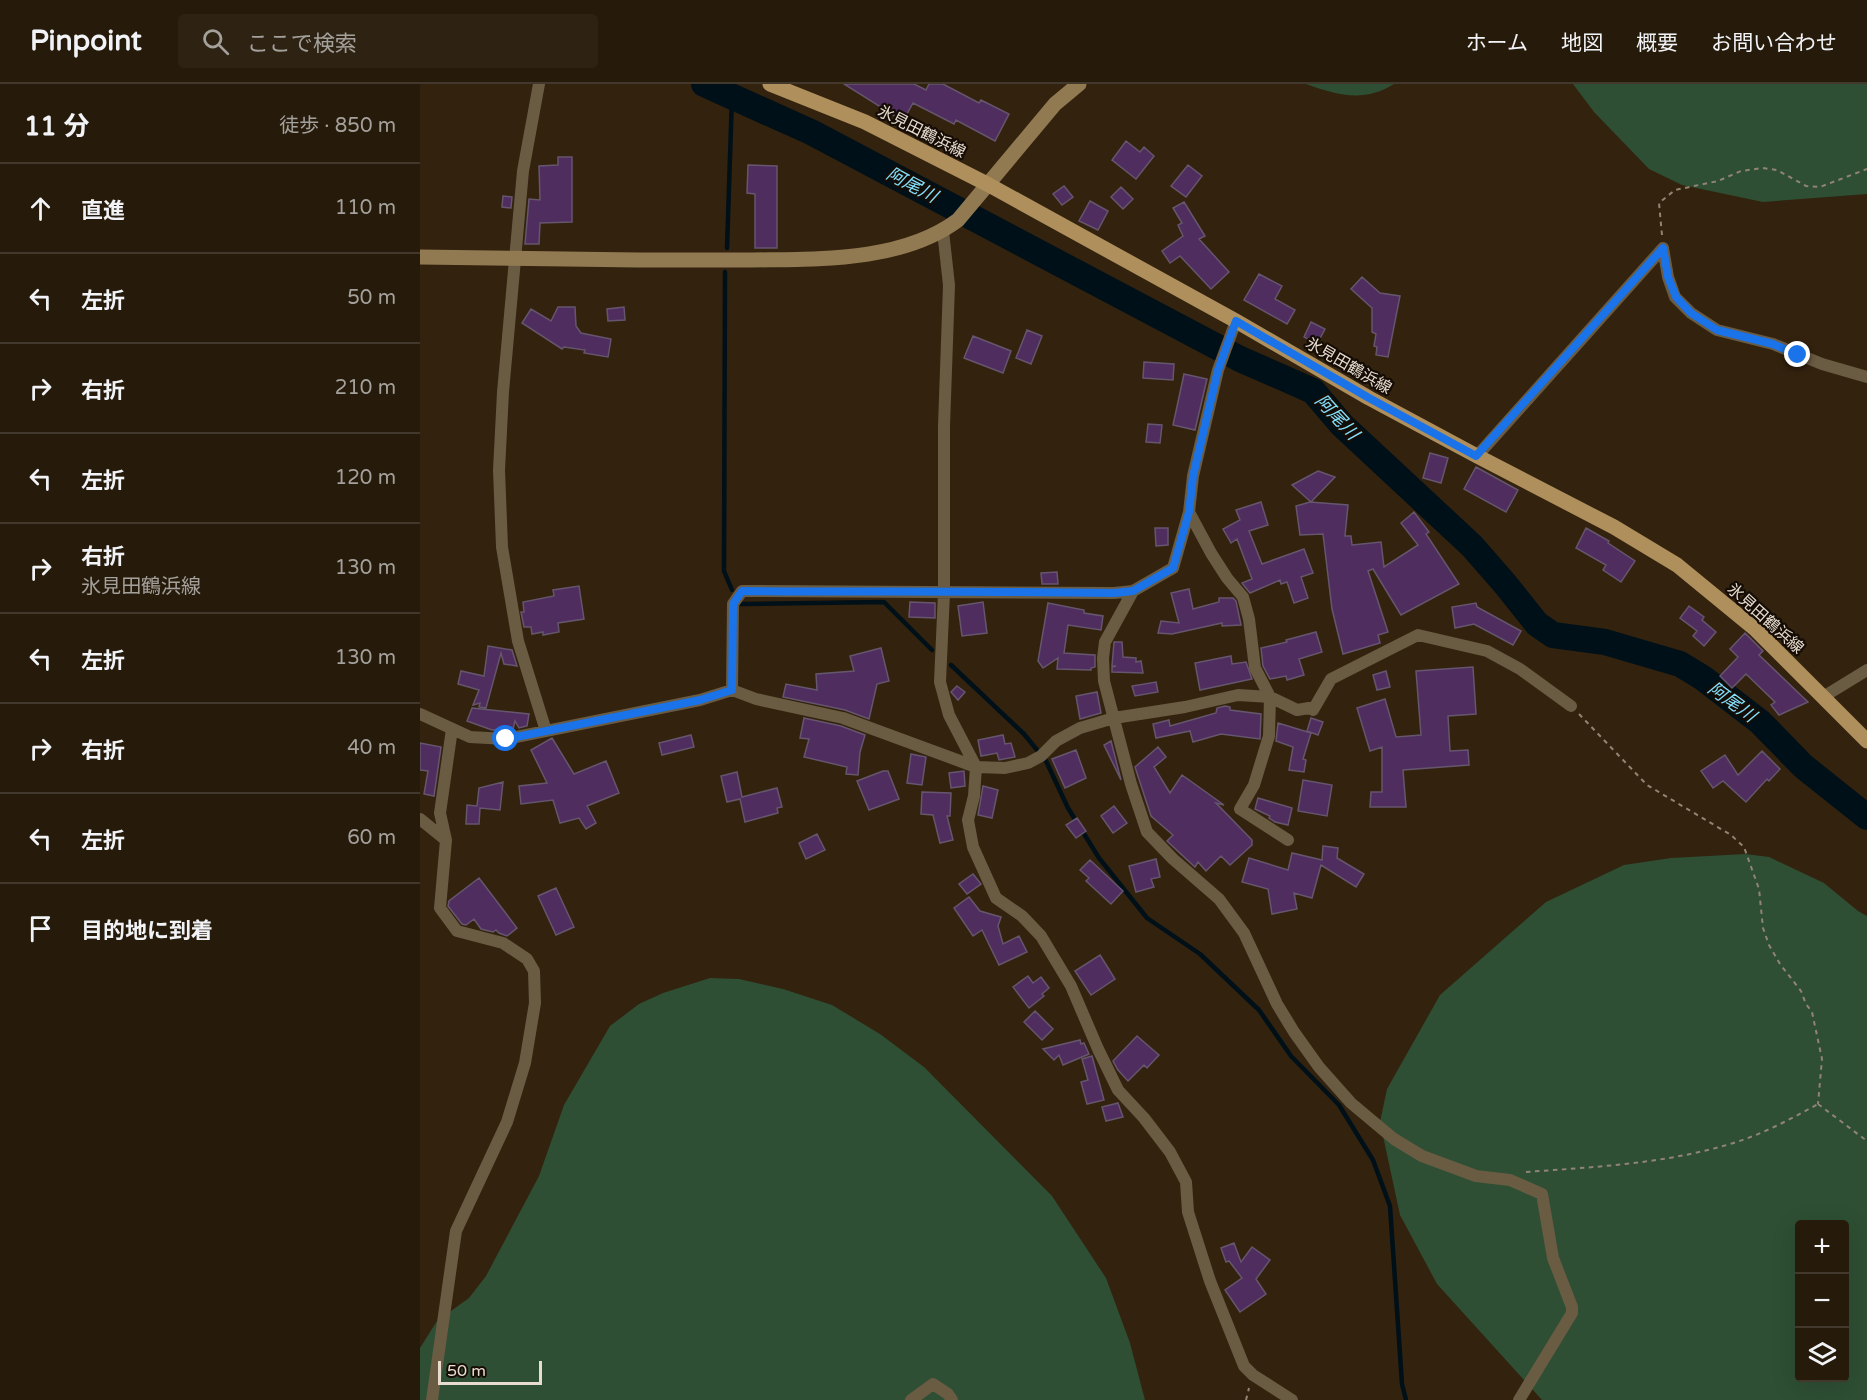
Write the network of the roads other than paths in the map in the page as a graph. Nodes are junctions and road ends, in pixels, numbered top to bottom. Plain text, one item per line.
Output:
1 (539, 84) edge
2 (770, 84) edge
3 (1079, 84) edge
4 (989, 184) junction
5 (943, 231) junction
6 (420, 257) edge
7 (514, 258) junction
8 (1236, 321) junction
9 (1867, 377) edge
10 (1476, 456) junction
11 (1189, 512) junction
12 (1133, 591) junction
13 (944, 593) junction
14 (1867, 670) edge
15 (732, 690) junction
16 (1823, 696) junction
17 (1270, 697) junction
18 (1571, 706) road end
19 (420, 714) edge
20 (1114, 718) junction
21 (452, 729) junction
22 (546, 730) junction
23 (1867, 741) edge
24 (976, 767) junction
25 (420, 819) edge
26 (446, 840) junction
27 (1288, 840) dead end
28 (432, 1400) edge
29 (911, 1400) edge
30 (952, 1400) edge
31 (1292, 1400) edge
32 (1519, 1400) edge

1 - 7 street
2 - 4 main road, 氷見田鶴浜線
3 - 4 street
4 - 5 street
4 - 8 main road, 氷見田鶴浜線
5 - 7 street
5 - 13 street
6 - 7 street
7 - 22 street
8 - 10 main road, 氷見田鶴浜線
8 - 11 street
9 - 10 street
10 - 16 main road, 氷見田鶴浜線
11 - 12 street
11 - 17 street
12 - 13 street
12 - 20 street
13 - 15 street
13 - 24 street
14 - 16 street
15 - 22 street
15 - 24 street
16 - 23 main road, 氷見田鶴浜線
17 - 18 street
17 - 20 street
17 - 27 street
19 - 21 street
20 - 24 street
20 - 32 street
21 - 22 street
21 - 26 street
24 - 31 street
25 - 26 street
26 - 28 street
29 - 30 street

